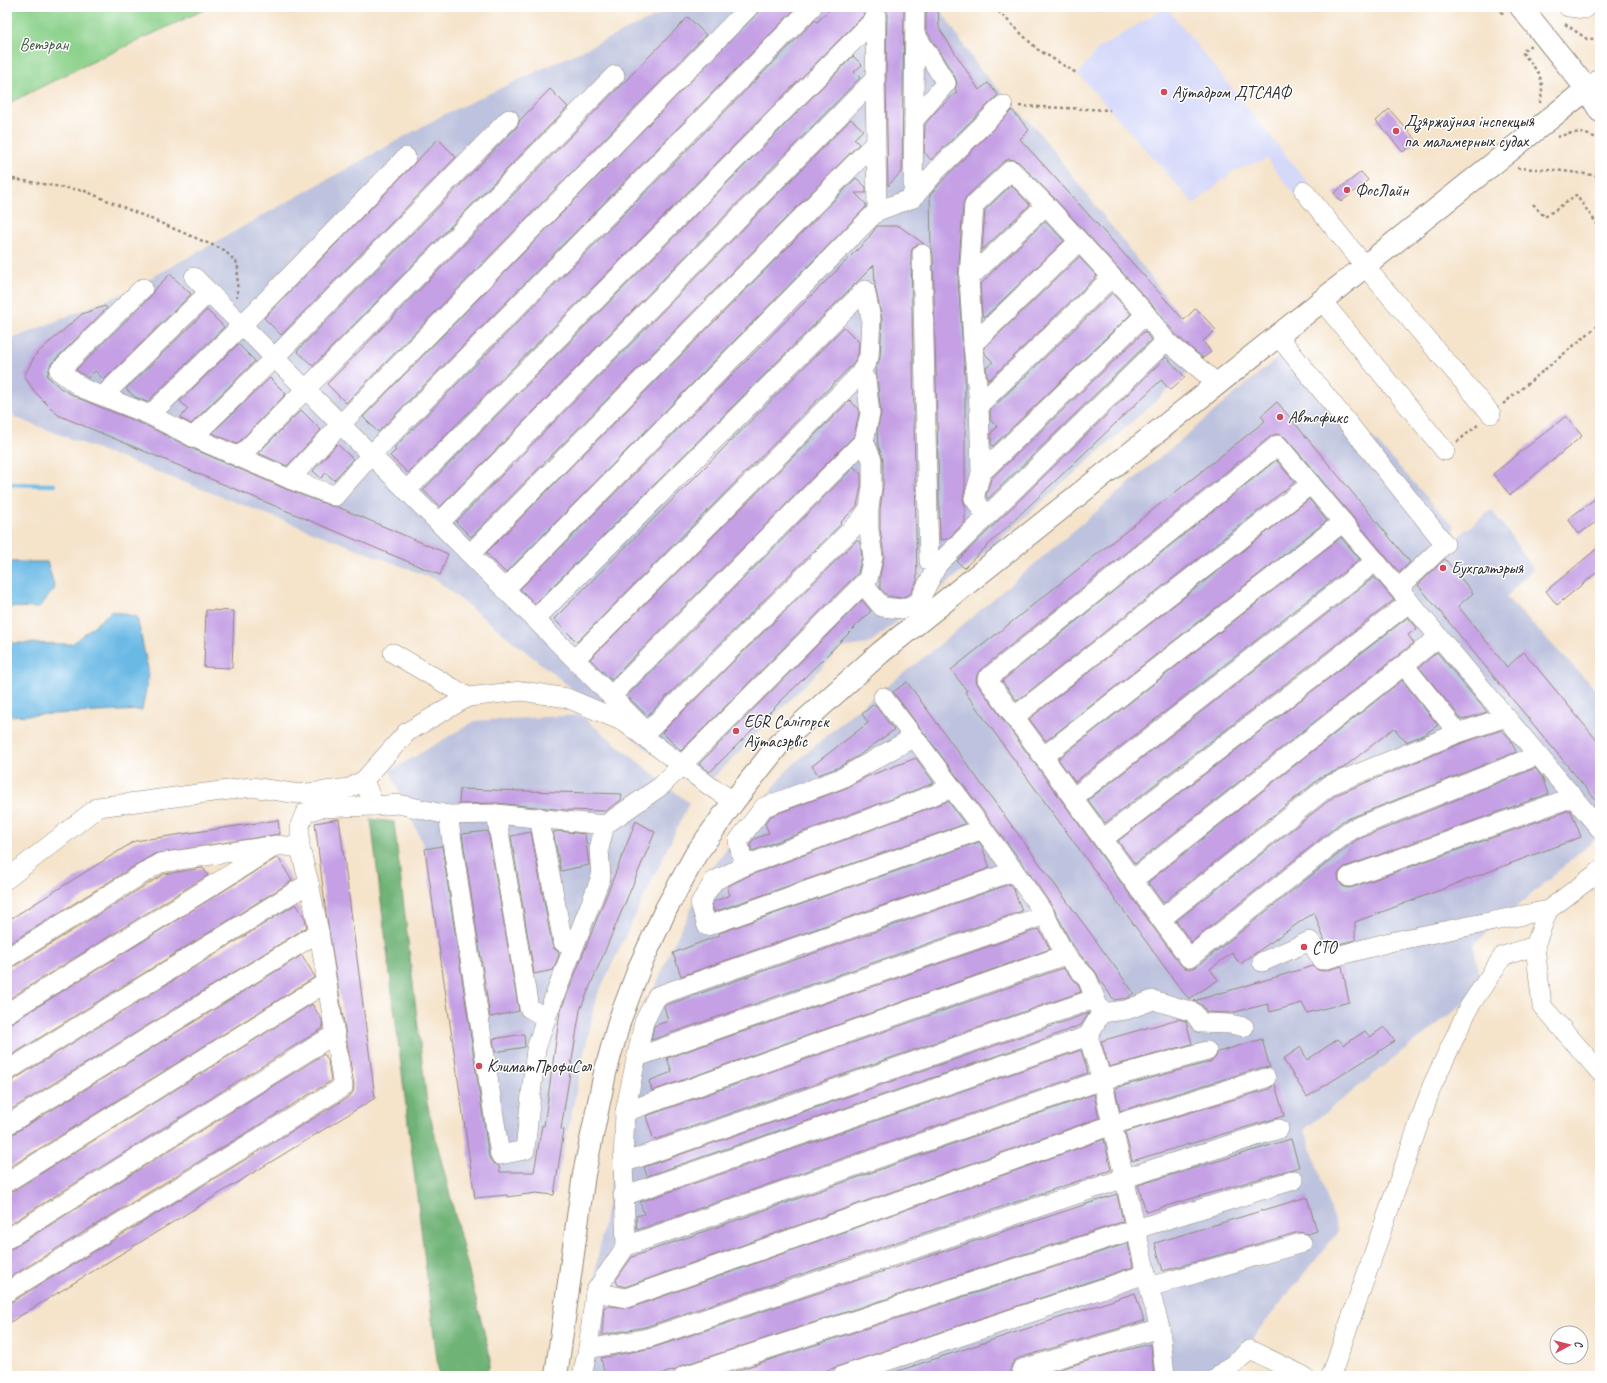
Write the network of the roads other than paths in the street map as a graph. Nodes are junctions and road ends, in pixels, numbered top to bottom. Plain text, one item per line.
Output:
1 (749, 7) edge
2 (812, 7) edge
3 (915, 7) edge
4 (1521, 7) edge
5 (1587, 7) edge
6 (876, 13) edge
7 (1564, 14) edge
8 (916, 35) junction
9 (615, 75) dead end
10 (875, 79) junction
11 (1596, 88) edge
12 (1003, 105) road end
13 (1600, 111) edge
14 (509, 119) dead end
15 (914, 120) junction
16 (876, 143) junction
17 (406, 157) dead end
18 (1304, 191) dead end
19 (913, 198) junction
20 (1046, 205) junction
21 (877, 210) junction
22 (1078, 242) junction
23 (922, 254) dead end
24 (1365, 266) junction
25 (194, 276) dead end
26 (1112, 277) junction
27 (969, 278) junction
28 (143, 288) dead end
29 (209, 292) junction
30 (1322, 301) junction
31 (1146, 314) junction
32 (238, 320) junction
33 (1278, 336) junction
34 (1166, 341) junction
35 (973, 344) junction
36 (275, 357) junction
37 (860, 374) junction
38 (1218, 384) junction
39 (306, 389) junction
40 (104, 395) junction
41 (979, 404) junction
42 (1491, 414) road end
43 (150, 415) junction
44 (341, 424) junction
45 (192, 437) junction
46 (864, 441) junction
47 (1448, 448) road end
48 (371, 455) junction
49 (240, 457) junction
50 (981, 473) junction
51 (290, 479) junction
52 (1311, 484) junction
53 (407, 490) junction
54 (869, 508) junction
55 (986, 516) junction
56 (1343, 522) junction
57 (440, 523) junction
58 (470, 554) junction
59 (1376, 562) junction
60 (938, 564) junction
61 (863, 584) junction
62 (505, 589) junction
63 (1404, 595) junction
64 (535, 620) junction
65 (1439, 637) junction
66 (393, 653) dead end
67 (575, 659) junction
68 (1404, 665) junction
69 (611, 696) junction
70 (468, 697) junction
71 (883, 697) dead end
72 (1014, 717) junction
73 (1506, 717) junction
74 (647, 732) junction
75 (1458, 733) junction
76 (914, 737) junction
77 (658, 747) junction
78 (1538, 755) junction
79 (1043, 757) junction
80 (683, 765) junction
81 (364, 780) junction
82 (952, 788) junction
83 (1573, 797) junction
84 (1074, 798) junction
85 (734, 801) junction
86 (374, 806) junction
87 (496, 814) junction
88 (448, 815) junction
89 (539, 817) junction
90 (605, 825) junction
91 (983, 829) junction
92 (1600, 829) edge
93 (1103, 839) junction
94 (277, 845) junction
95 (300, 848) junction
96 (744, 866) junction
97 (1014, 871) junction
98 (1600, 871) edge
99 (1349, 877) dead end
100 (7, 879) edge
101 (1133, 880) junction
102 (309, 883) junction
103 (1548, 910) junction
104 (1045, 915) junction
105 (1162, 919) junction
106 (319, 932) junction
107 (563, 942) dead end
108 (1535, 946) junction
109 (1065, 955) junction
110 (7, 958) edge
111 (1262, 962) dead end
112 (327, 982) junction
113 (1098, 1006) junction
114 (7, 1013) edge
115 (546, 1018) junction
116 (1244, 1027) dead end
117 (335, 1034) junction
118 (1088, 1036) junction
119 (1207, 1051) dead end
120 (637, 1056) junction
121 (7, 1071) edge
122 (1600, 1072) edge
123 (1266, 1078) dead end
124 (1102, 1080) junction
125 (625, 1112) junction
126 (7, 1125) edge
127 (1112, 1125) junction
128 (1280, 1129) dead end
129 (623, 1163) junction
130 (1125, 1178) junction
131 (1294, 1180) dead end
132 (7, 1182) edge
133 (623, 1196) junction
134 (1136, 1229) junction
135 (7, 1239) edge
136 (1302, 1242) dead end
137 (626, 1246) junction
138 (1148, 1281) junction
139 (7, 1292) edge
140 (596, 1292) junction
141 (1160, 1328) junction
142 (588, 1349) junction
143 (1022, 1369) dead end
144 (556, 1376) edge
145 (582, 1376) edge
146 (684, 1376) edge
147 (842, 1376) edge
148 (1165, 1376) edge
149 (1219, 1376) edge
150 (1304, 1376) edge
151 (1331, 1376) edge

1 - 44 lane
2 - 48 lane
3 - 8 lane
4 - 11 main road
5 - 7 lane
6 - 10 lane
6 - 53 lane
8 - 15 lane
8 - 15 lane
9 - 39 lane
10 - 16 lane
10 - 57 lane
11 - 13 main road
11 - 24 main road
12 - 19 lane
14 - 36 lane
15 - 19 lane
16 - 21 lane
16 - 58 lane
17 - 32 lane
18 - 24 lane
19 - 21 lane
20 - 22 lane
20 - 27 lane
20 - 27 lane
21 - 62 lane
22 - 26 lane
22 - 35 lane
23 - 60 lane
24 - 30 main road
24 - 42 lane
25 - 29 lane
26 - 31 lane
26 - 41 lane
27 - 35 lane
28 - 40 lane
29 - 32 lane
29 - 40 lane
30 - 33 main road
30 - 47 lane
31 - 34 lane
31 - 50 lane
32 - 36 lane
32 - 43 lane
33 - 38 main road
33 - 63 lane
34 - 38 lane
34 - 55 lane
35 - 41 lane
36 - 39 lane
36 - 45 lane
37 - 46 lane
37 - 64 lane
37 - 67 lane
38 - 85 main road
39 - 44 lane
39 - 49 lane
40 - 43 lane
41 - 50 lane
43 - 45 lane
44 - 48 lane
44 - 51 lane
45 - 49 lane
46 - 54 lane
46 - 69 lane
48 - 51 lane
48 - 53 lane
49 - 51 lane
50 - 55 lane
52 - 56 lane
52 - 72 lane
52 - 72 lane
53 - 57 lane
54 - 61 lane
54 - 74 lane
55 - 60 lane
56 - 59 lane
56 - 79 lane
57 - 58 lane
58 - 62 lane
59 - 63 lane
59 - 84 lane
60 - 61 lane
61 - 80 lane
62 - 64 lane
63 - 65 lane
63 - 93 lane
64 - 67 lane
65 - 68 lane
65 - 73 lane
66 - 70 lane
67 - 69 lane
68 - 75 lane
68 - 101 lane
69 - 74 lane
70 - 77 lane
70 - 81 lane
71 - 76 lane
72 - 79 lane
73 - 75 lane
73 - 78 lane
74 - 77 lane
75 - 105 lane
76 - 82 lane
76 - 96 lane
77 - 80 lane
78 - 83 lane
78 - 105 lane
79 - 84 lane
80 - 85 lane
80 - 90 lane
81 - 86 lane
81 - 100 lane
82 - 91 lane
82 - 96 lane
83 - 92 lane
83 - 99 lane
84 - 93 lane
85 - 144 main road
86 - 88 lane
86 - 95 lane
87 - 88 lane
87 - 89 lane
87 - 115 lane
88 - 115 lane
89 - 90 lane
89 - 107 lane
90 - 115 lane
91 - 96 lane
91 - 97 lane
93 - 101 lane
94 - 95 lane
94 - 110 lane
94 - 114 lane
95 - 102 lane
97 - 104 lane
97 - 120 lane
98 - 103 lane
101 - 105 lane
102 - 106 lane
102 - 121 lane
103 - 108 lane
103 - 111 lane
104 - 109 lane
104 - 120 lane
106 - 112 lane
106 - 126 lane
108 - 122 lane
108 - 151 lane
109 - 113 lane
109 - 125 lane
112 - 117 lane
112 - 132 lane
113 - 116 lane
113 - 118 lane
113 - 129 lane
117 - 135 lane
117 - 139 lane
118 - 124 lane
118 - 133 lane
119 - 124 lane
120 - 125 lane
123 - 127 lane
124 - 127 lane
124 - 137 lane
125 - 129 lane
127 - 130 lane
127 - 140 lane
128 - 130 lane
129 - 133 lane
130 - 134 lane
130 - 142 lane
131 - 134 lane
133 - 137 lane
134 - 138 lane
134 - 146 lane
136 - 138 lane
137 - 140 lane
138 - 141 lane
138 - 147 lane
140 - 142 lane
141 - 143 lane
141 - 148 lane
142 - 145 lane
149 - 150 lane

